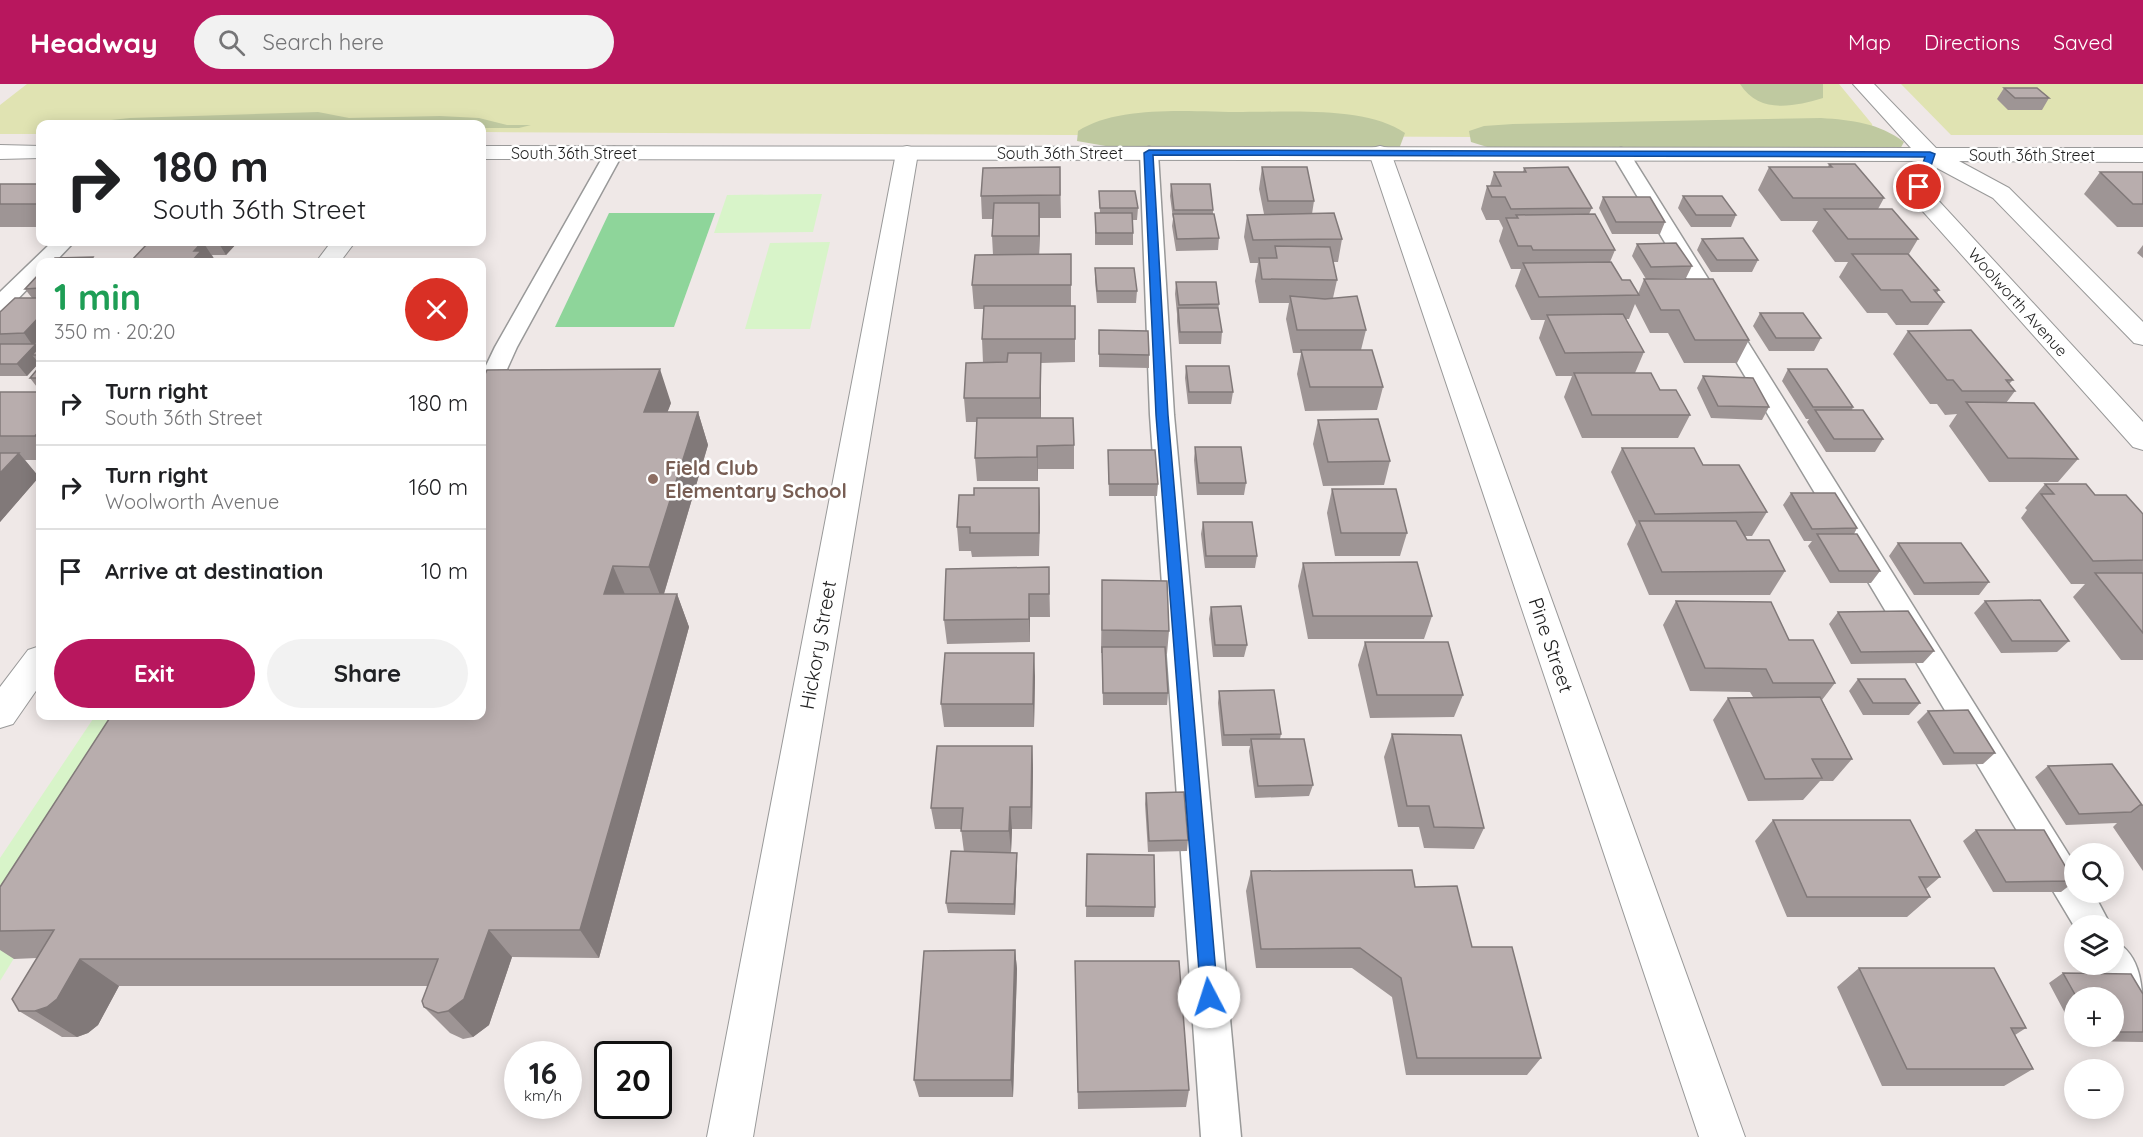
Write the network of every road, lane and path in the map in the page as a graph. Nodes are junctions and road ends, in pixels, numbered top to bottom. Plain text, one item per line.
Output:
1 (1863, 84) edge
2 (0, 152) edge
3 (36, 152) edge
4 (486, 153) edge
5 (614, 153) junction
6 (907, 153) junction
7 (1149, 153) junction
8 (1380, 153) junction
9 (1621, 154) junction
10 (1930, 154) junction
11 (2143, 155) edge
12 (60, 246) edge
13 (47, 258) edge
14 (36, 269) edge
15 (2, 300) edge
16 (2143, 337) edge
17 (506, 347) junction
18 (486, 357) edge
19 (486, 390) edge
20 (2143, 440) edge
21 (36, 664) edge
22 (0, 714) edge
23 (2087, 915) edge
24 (2124, 975) edge
25 (2143, 1006) edge
26 (730, 1137) edge
27 (1221, 1137) edge
28 (1722, 1137) edge

1 - 10 street
2 - 3 street
4 - 5 street, South 36th Street
5 - 6 street, South 36th Street
5 - 17 lane
6 - 7 street, South 36th Street
6 - 26 street, Hickory Street
7 - 8 street, South 36th Street
7 - 27 lane
8 - 9 street, South 36th Street
8 - 28 street, Pine Street
9 - 10 street, South 36th Street
9 - 23 lane
10 - 11 street, South 36th Street
10 - 16 street
10 - 20 street, Woolworth Avenue
12 - 13 lane
14 - 15 lane
17 - 18 lane
17 - 19 lane
21 - 22 street
24 - 25 lane

